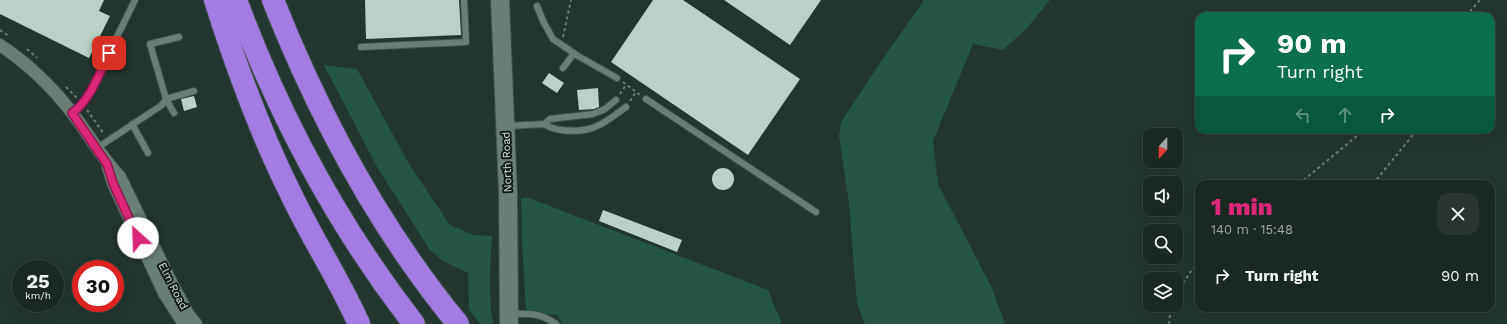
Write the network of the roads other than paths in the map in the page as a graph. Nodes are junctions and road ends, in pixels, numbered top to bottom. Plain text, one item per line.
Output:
1 (134, 0) edge
2 (215, 0) edge
3 (236, 0) edge
4 (273, 0) edge
5 (464, 0) edge
6 (500, 0) edge
7 (537, 6) dead end
8 (179, 37) dead end
9 (0, 45) edge
10 (361, 47) dead end
11 (574, 53) junction
12 (563, 68) dead end
13 (617, 78) road end
14 (194, 91) dead end
15 (646, 99) road end
16 (166, 100) junction
17 (616, 100) road end
18 (626, 107) dead end
19 (72, 113) junction
20 (174, 113) dead end
21 (132, 124) junction
22 (544, 124) junction
23 (506, 126) junction
24 (97, 148) junction
25 (148, 153) dead end
26 (107, 164) junction
27 (816, 212) dead end
28 (509, 319) edge
29 (184, 324) edge
30 (196, 324) edge
31 (359, 324) edge
32 (414, 324) edge
33 (458, 324) edge
34 (556, 324) edge

1 - 19 lane
2 - 31 highway
3 - 32 highway
4 - 33 highway
5 - 10 lane
6 - 23 main road, North Road
7 - 11 lane
8 - 16 lane
9 - 19 street, Elm Road
11 - 12 lane
11 - 13 lane
14 - 16 lane
15 - 27 lane
16 - 20 lane
16 - 21 lane
17 - 22 lane
18 - 22 lane
19 - 24 street, Elm Road
21 - 24 lane
21 - 25 lane
22 - 23 lane
23 - 28 main road, North Road
24 - 26 street, Elm Road
26 - 29 street, Elm Road
26 - 30 street, Elm Road
28 - 34 lane

